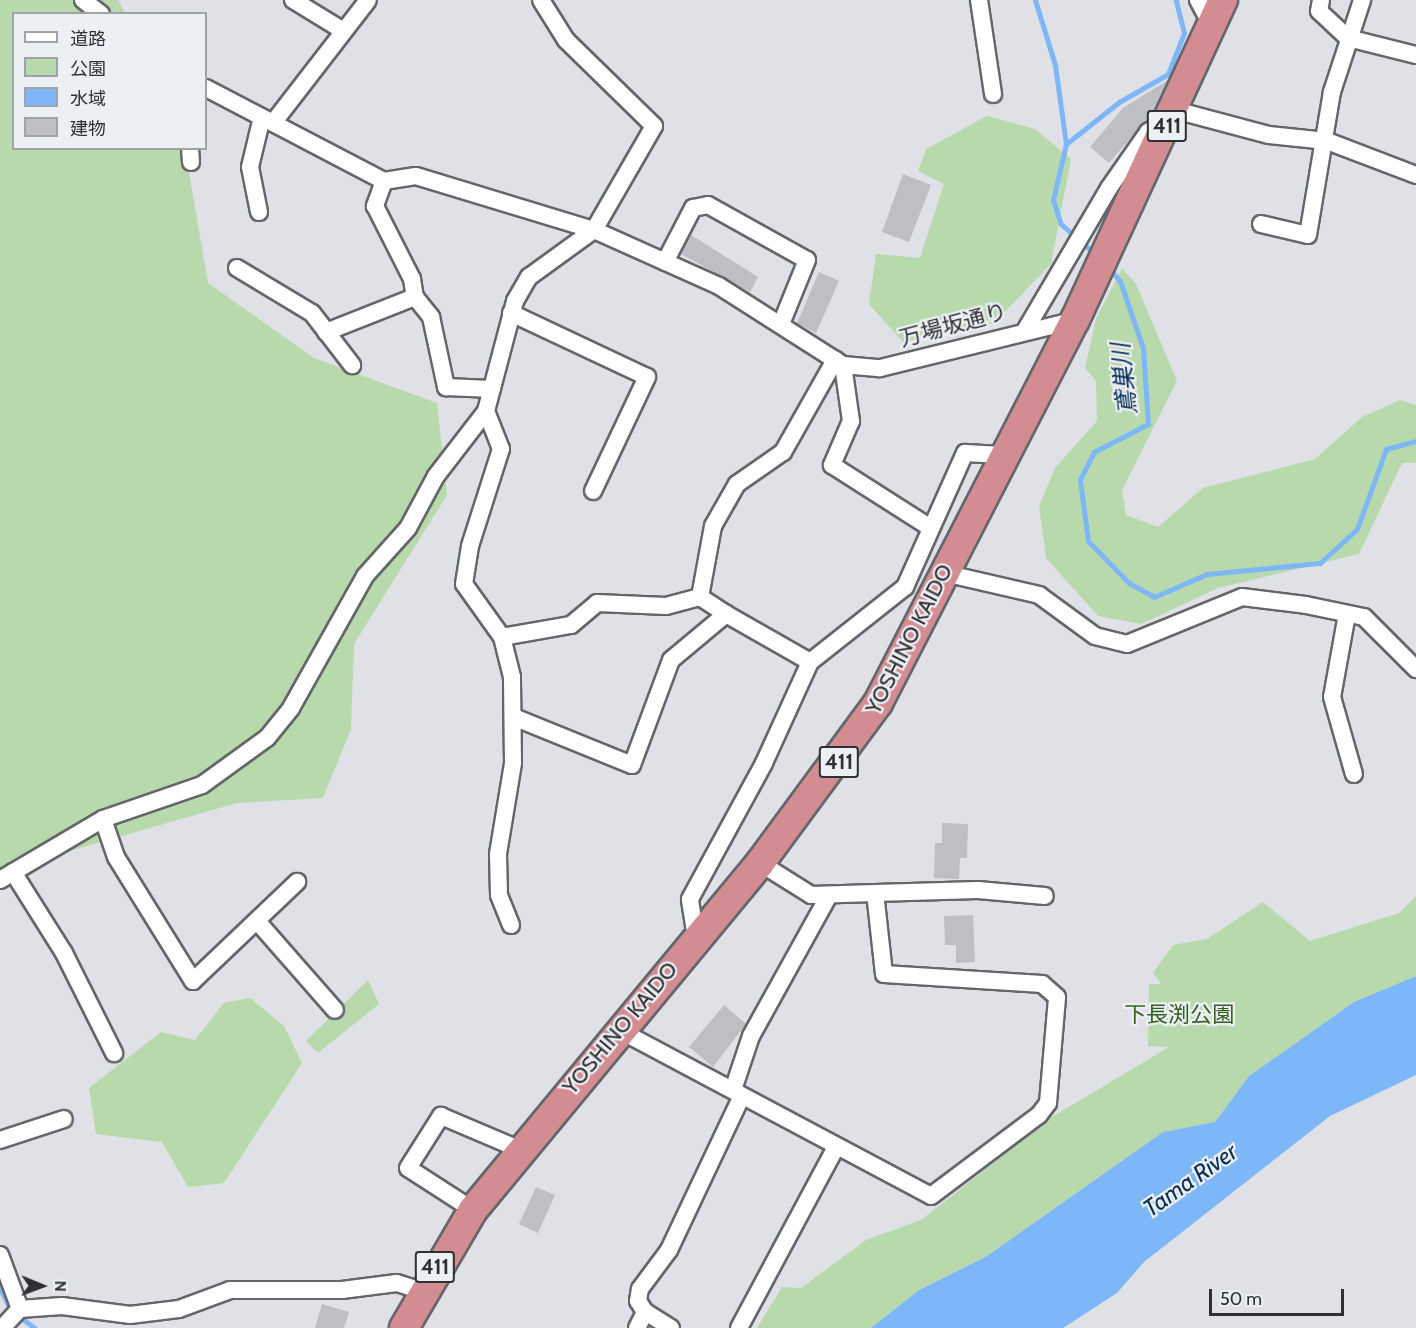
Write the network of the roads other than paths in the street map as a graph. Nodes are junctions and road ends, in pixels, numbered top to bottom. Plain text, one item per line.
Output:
1 (83, 0) edge
2 (293, 0) edge
3 (368, 0) edge
4 (541, 0) edge
5 (979, 0) edge
6 (1198, 0) edge
7 (1223, 0) edge
8 (1321, 0) edge
9 (1362, 0) edge
10 (98, 12) edge
11 (1212, 26) junction
12 (342, 30) junction
13 (1348, 38) junction
14 (1416, 55) edge
15 (207, 89) edge
16 (993, 94) dead end
17 (1173, 114) junction
18 (268, 120) junction
19 (1327, 141) junction
20 (1416, 175) edge
21 (384, 181) junction
22 (259, 212) dead end
23 (1261, 224) dead end
24 (594, 230) junction
25 (665, 262) junction
26 (237, 268) dead end
27 (415, 297) junction
28 (511, 313) junction
29 (1075, 320) junction
30 (781, 324) junction
31 (1026, 329) junction
32 (326, 332) junction
33 (839, 362) junction
34 (352, 365) dead end
35 (492, 389) junction
36 (486, 411) junction
37 (1003, 455) junction
38 (593, 490) dead end
39 (931, 528) junction
40 (944, 573) junction
41 (700, 597) junction
42 (726, 614) junction
43 (1347, 614) junction
44 (502, 637) junction
45 (810, 662) junction
46 (1416, 669) edge
47 (516, 718) junction
48 (1354, 774) dead end
49 (103, 819) junction
50 (760, 863) junction
51 (6, 876) edge
52 (297, 882) dead end
53 (875, 893) junction
54 (1045, 896) dead end
55 (827, 898) junction
56 (257, 921) junction
57 (511, 925) dead end
58 (696, 938) junction
59 (334, 1010) dead end
60 (619, 1030) junction
61 (114, 1053) dead end
62 (737, 1094) junction
63 (64, 1119) dead end
64 (0, 1140) edge
65 (835, 1149) junction
66 (520, 1150) junction
67 (473, 1209) junction
68 (0, 1255) edge
69 (421, 1291) junction
70 (645, 1312) junction
71 (14, 1319) edge
72 (404, 1328) edge
73 (637, 1328) edge
74 (671, 1328) edge
75 (739, 1328) edge

1 - 10 street
2 - 12 street
3 - 12 street
4 - 24 street
5 - 16 street
6 - 11 street
7 - 11 highway, YOSHINO KAIDO / 411
8 - 13 street
9 - 13 street
11 - 17 highway, YOSHINO KAIDO / 411
12 - 18 street
13 - 14 street
13 - 19 street
15 - 18 street
17 - 19 street
17 - 29 highway, YOSHINO KAIDO / 411
17 - 31 street
18 - 21 street
18 - 22 street
19 - 20 street
19 - 23 street
21 - 24 street
21 - 27 street
24 - 25 street
24 - 28 street
25 - 30 street
25 - 30 street
26 - 32 street
27 - 32 street
27 - 35 street
28 - 35 street
28 - 38 street
29 - 31 street, 万場坂通り
29 - 37 highway, YOSHINO KAIDO / 411
30 - 33 street
31 - 33 street, 万場坂通り
32 - 34 street
33 - 39 street
33 - 41 street
35 - 36 street
36 - 44 street
36 - 49 street
37 - 39 street
37 - 40 highway, YOSHINO KAIDO / 411
39 - 45 street
40 - 43 street
40 - 50 highway, YOSHINO KAIDO / 411
41 - 42 street
41 - 44 street
42 - 45 street
42 - 47 street
43 - 46 street
43 - 48 street
44 - 47 street
45 - 58 street
47 - 57 street
49 - 51 street
49 - 56 street
50 - 55 street
50 - 58 highway, YOSHINO KAIDO / 411
51 - 61 street
52 - 56 street
53 - 54 street
53 - 55 street
53 - 65 street
55 - 62 street
56 - 59 street
58 - 60 highway, YOSHINO KAIDO / 411
60 - 62 street
60 - 66 highway, YOSHINO KAIDO / 411
62 - 65 street
62 - 70 street
63 - 64 street
65 - 75 street
66 - 67 highway, YOSHINO KAIDO / 411
66 - 67 street
67 - 69 highway, YOSHINO KAIDO / 411
68 - 71 street
69 - 71 street
69 - 72 highway, YOSHINO KAIDO / 411
70 - 73 street
70 - 74 street

